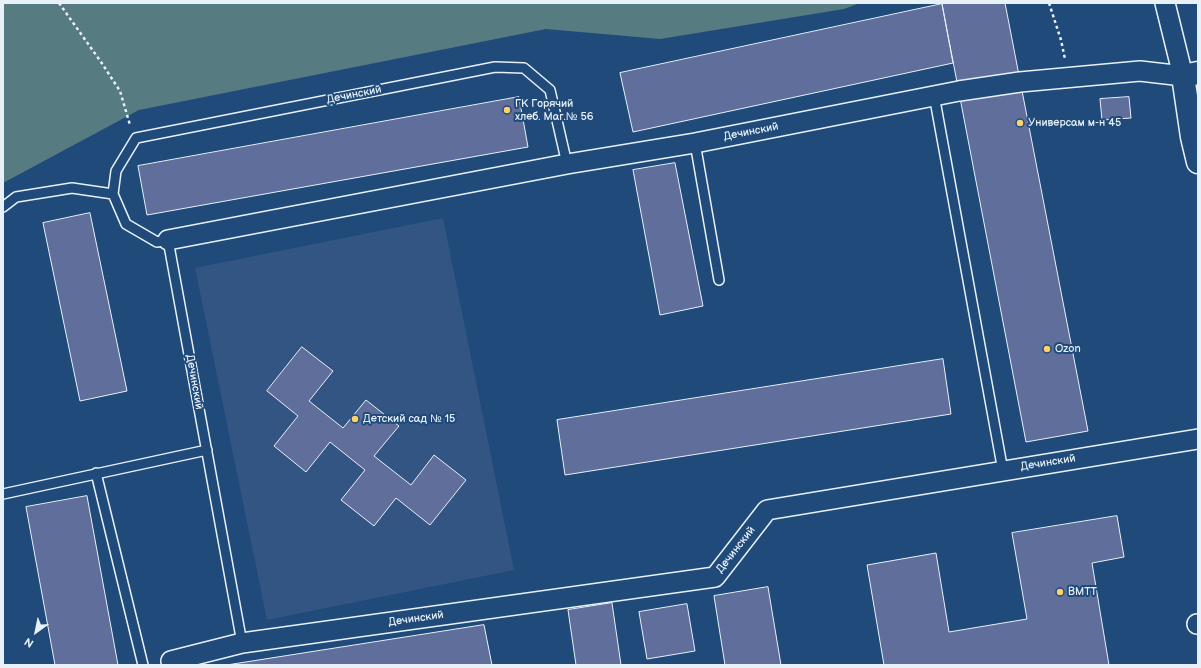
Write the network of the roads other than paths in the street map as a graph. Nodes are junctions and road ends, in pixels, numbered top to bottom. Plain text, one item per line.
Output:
1 (1165, 3) edge
2 (1190, 74) edge
3 (934, 95) junction
4 (695, 143) junction
5 (1198, 162) edge
6 (567, 164) junction
7 (113, 194) junction
8 (3, 207) edge
9 (168, 240) junction
10 (719, 280) dead end
11 (1198, 439) edge
12 (207, 450) junction
13 (1003, 471) junction
14 (96, 474) junction
15 (3, 494) edge
16 (242, 643) junction
17 (168, 663) edge
18 (142, 665) edge

1 - 2 street
2 - 3 street, Дечинский
2 - 5 street
3 - 4 street, Дечинский
3 - 13 lane
4 - 6 street, Дечинский
4 - 10 lane
6 - 7 lane, Дечинский
6 - 9 street, Дечинский
7 - 8 lane
7 - 9 lane, Дечинский
9 - 12 lane, Дечинский
11 - 13 street, Дечинский
12 - 14 lane
12 - 16 lane, Дечинский
13 - 16 street, Дечинский
14 - 15 lane
14 - 18 lane
16 - 17 street, Дечинский

